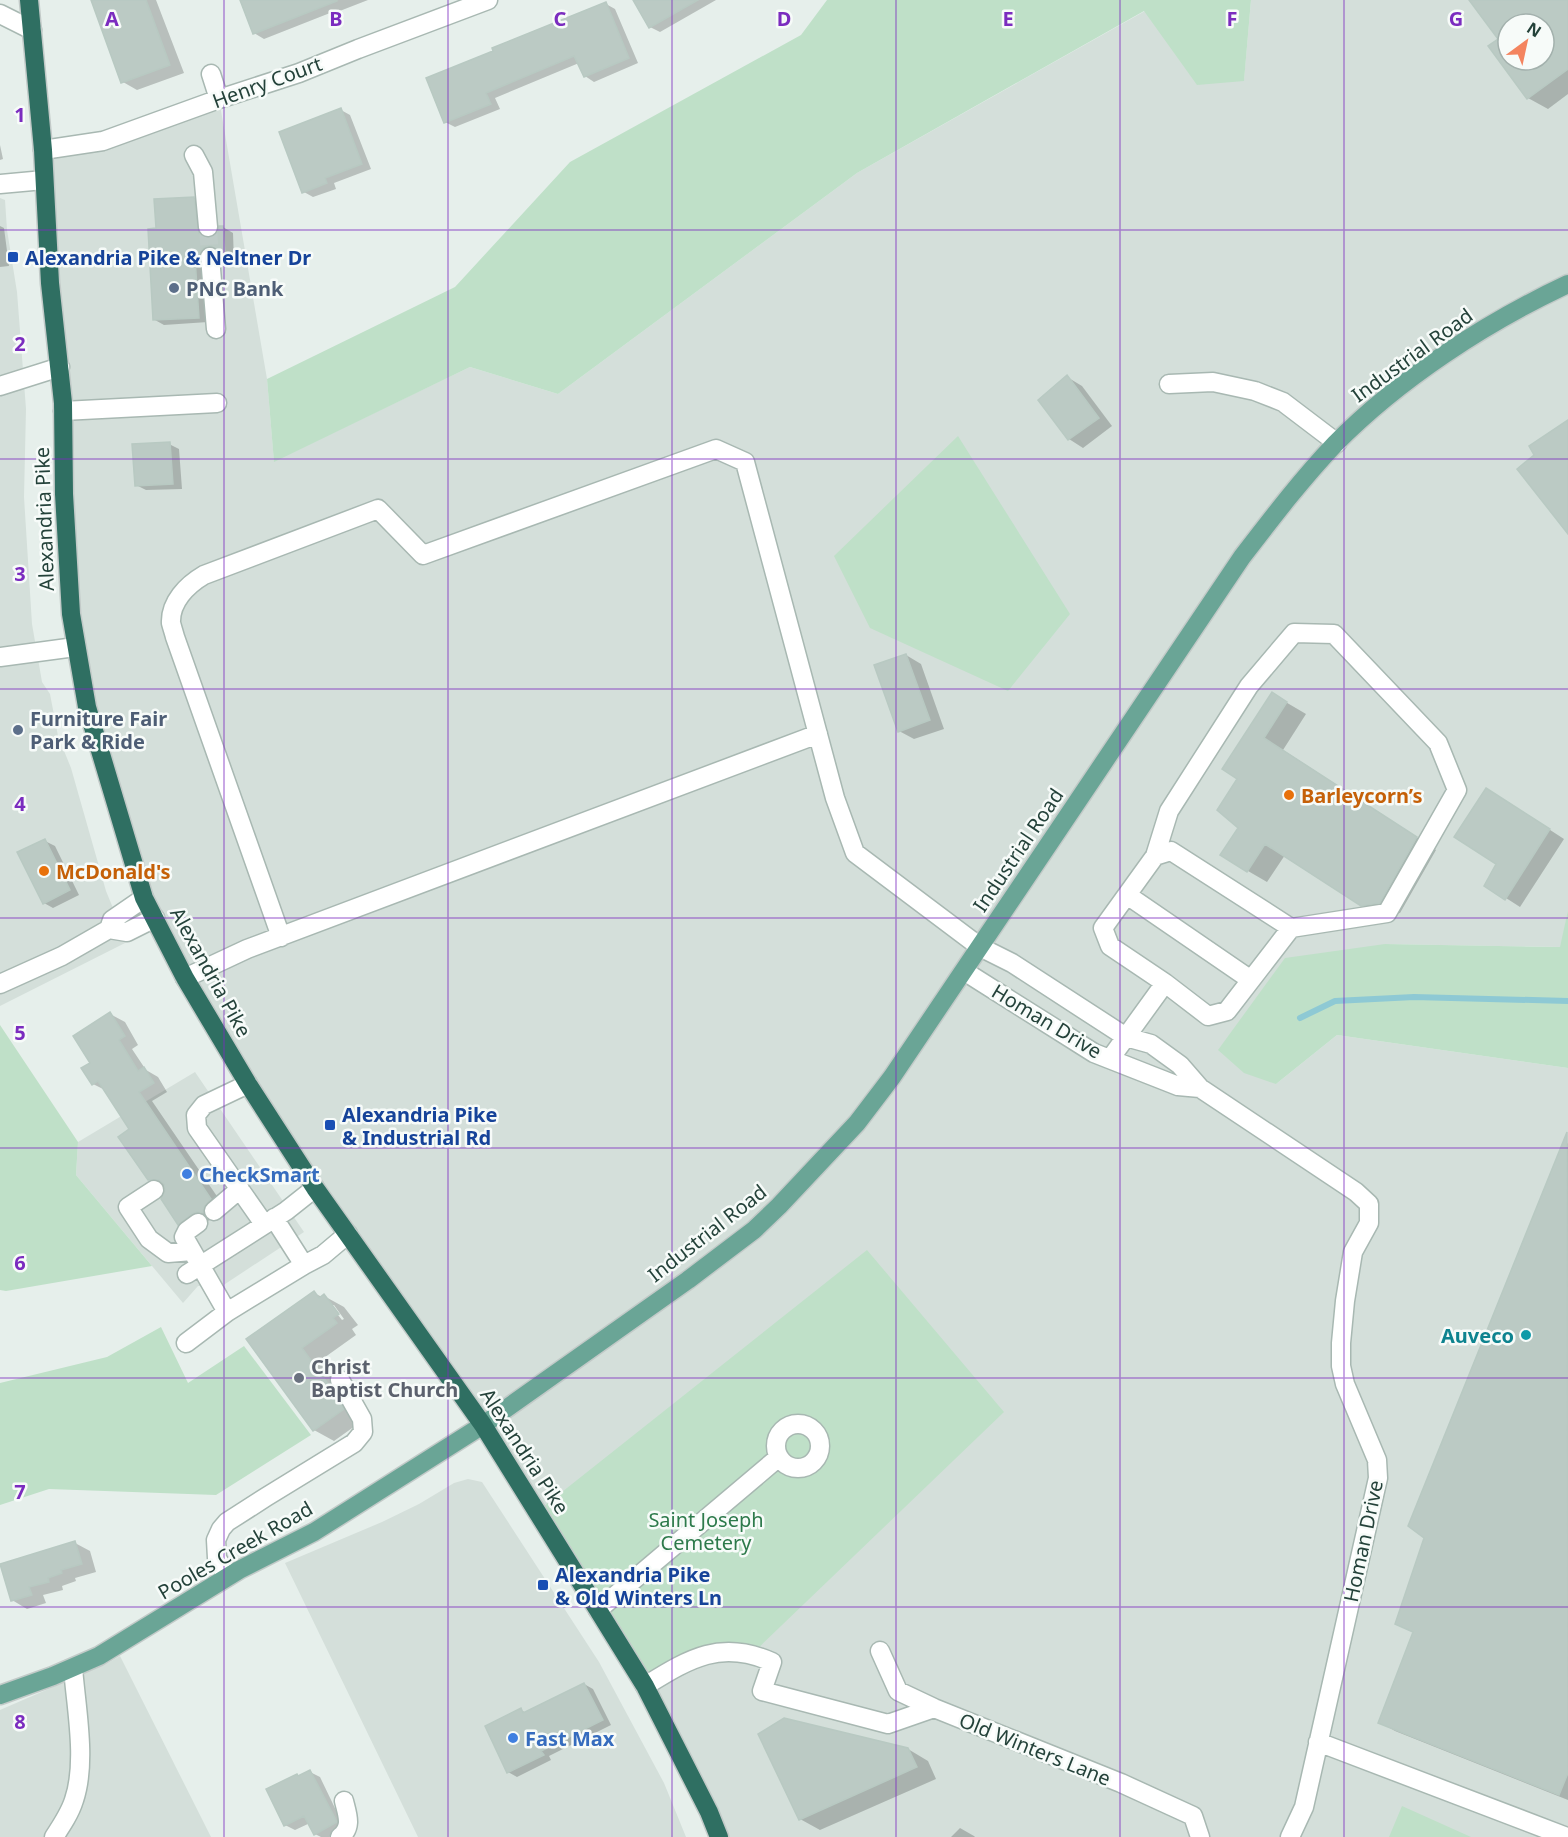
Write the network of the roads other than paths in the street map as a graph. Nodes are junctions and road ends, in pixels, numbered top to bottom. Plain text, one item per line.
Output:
1 (29, 0) edge
2 (488, 0) edge
3 (0, 14) edge
4 (32, 30) junction
5 (211, 74) dead end
6 (219, 99) junction
7 (43, 150) junction
8 (194, 155) dead end
9 (44, 180) junction
10 (0, 184) edge
11 (208, 227) tunnel mouth
12 (210, 257) tunnel mouth
13 (1568, 284) edge
14 (216, 329) dead end
15 (60, 367) junction
16 (1169, 384) dead end
17 (0, 386) edge
18 (217, 403) dead end
19 (63, 411) junction
20 (1337, 443) junction
21 (75, 647) junction
22 (0, 657) edge
23 (818, 734) junction
24 (1155, 856) junction
25 (1126, 896) junction
26 (144, 898) junction
27 (155, 918) junction
28 (1291, 928) junction
29 (109, 929) junction
30 (281, 937) junction
31 (980, 947) junction
32 (964, 972) junction
33 (185, 978) junction
34 (1251, 980) junction
35 (1165, 983) junction
36 (0, 984) edge
37 (1126, 1037) junction
38 (1110, 1059) junction
39 (248, 1084) junction
40 (1200, 1088) junction
41 (315, 1188) junction
42 (240, 1189) junction
43 (154, 1190) dead end
44 (214, 1210) dead end
45 (269, 1221) junction
46 (198, 1223) dead end
47 (348, 1234) junction
48 (193, 1263) junction
49 (304, 1264) junction
50 (227, 1312) junction
51 (186, 1343) dead end
52 (340, 1380) dead end
53 (483, 1425) junction
54 (779, 1457) dead end
55 (227, 1577) junction
56 (598, 1610) junction
57 (880, 1651) dead end
58 (73, 1668) junction
59 (645, 1686) junction
60 (0, 1695) edge
61 (934, 1708) junction
62 (1318, 1742) junction
63 (344, 1801) dead end
64 (54, 1837) edge
65 (340, 1837) edge
66 (719, 1837) edge
67 (1200, 1837) edge
68 (1290, 1837) edge
69 (1567, 1837) edge

1 - 4 highway, Alexandria Pike
2 - 6 street, Henry Court
3 - 4 street
4 - 7 highway, Alexandria Pike
5 - 6 street
6 - 7 street, Henry Court
7 - 9 highway, Alexandria Pike
8 - 11 street
9 - 10 street
9 - 15 highway, Alexandria Pike
12 - 14 street
13 - 20 main road, Industrial Road
15 - 17 street
15 - 19 highway, Alexandria Pike
16 - 20 street
18 - 19 street
19 - 21 highway, Alexandria Pike
20 - 31 main road, Industrial Road
21 - 22 street
21 - 26 highway, Alexandria Pike
23 - 30 street
23 - 30 street, Homan Drive
23 - 31 street, Homan Drive
24 - 25 street
24 - 28 street
24 - 28 street
25 - 34 street
25 - 35 street
26 - 27 highway, Alexandria Pike
26 - 29 street
27 - 29 street
27 - 33 highway, Alexandria Pike
28 - 34 street
29 - 36 street
30 - 33 street
31 - 32 main road, Industrial Road
31 - 37 street, Homan Drive
32 - 38 street, Homan Drive
32 - 53 main road, Industrial Road
33 - 39 highway, Alexandria Pike
34 - 35 street
35 - 37 street
37 - 38 street
37 - 40 street, Homan Drive
38 - 40 street, Homan Drive
39 - 41 highway, Alexandria Pike
39 - 42 street
40 - 62 street, Homan Drive
41 - 45 street
41 - 47 highway, Alexandria Pike
42 - 44 street
42 - 45 street
43 - 48 street
45 - 48 street
45 - 49 street
46 - 48 street
47 - 49 street
47 - 53 highway, Alexandria Pike
48 - 50 street
49 - 50 street
50 - 51 street
52 - 55 street
53 - 55 main road, Pooles Creek Road
53 - 56 highway, Alexandria Pike
54 - 56 street
55 - 58 main road, Pooles Creek Road
56 - 59 highway, Alexandria Pike
57 - 61 street, Old Winters Lane
58 - 60 main road, Pooles Creek Road
58 - 64 street
59 - 61 street
59 - 66 highway, Alexandria Pike
61 - 67 street, Old Winters Lane
62 - 68 street, Homan Drive
62 - 69 street
63 - 65 street

